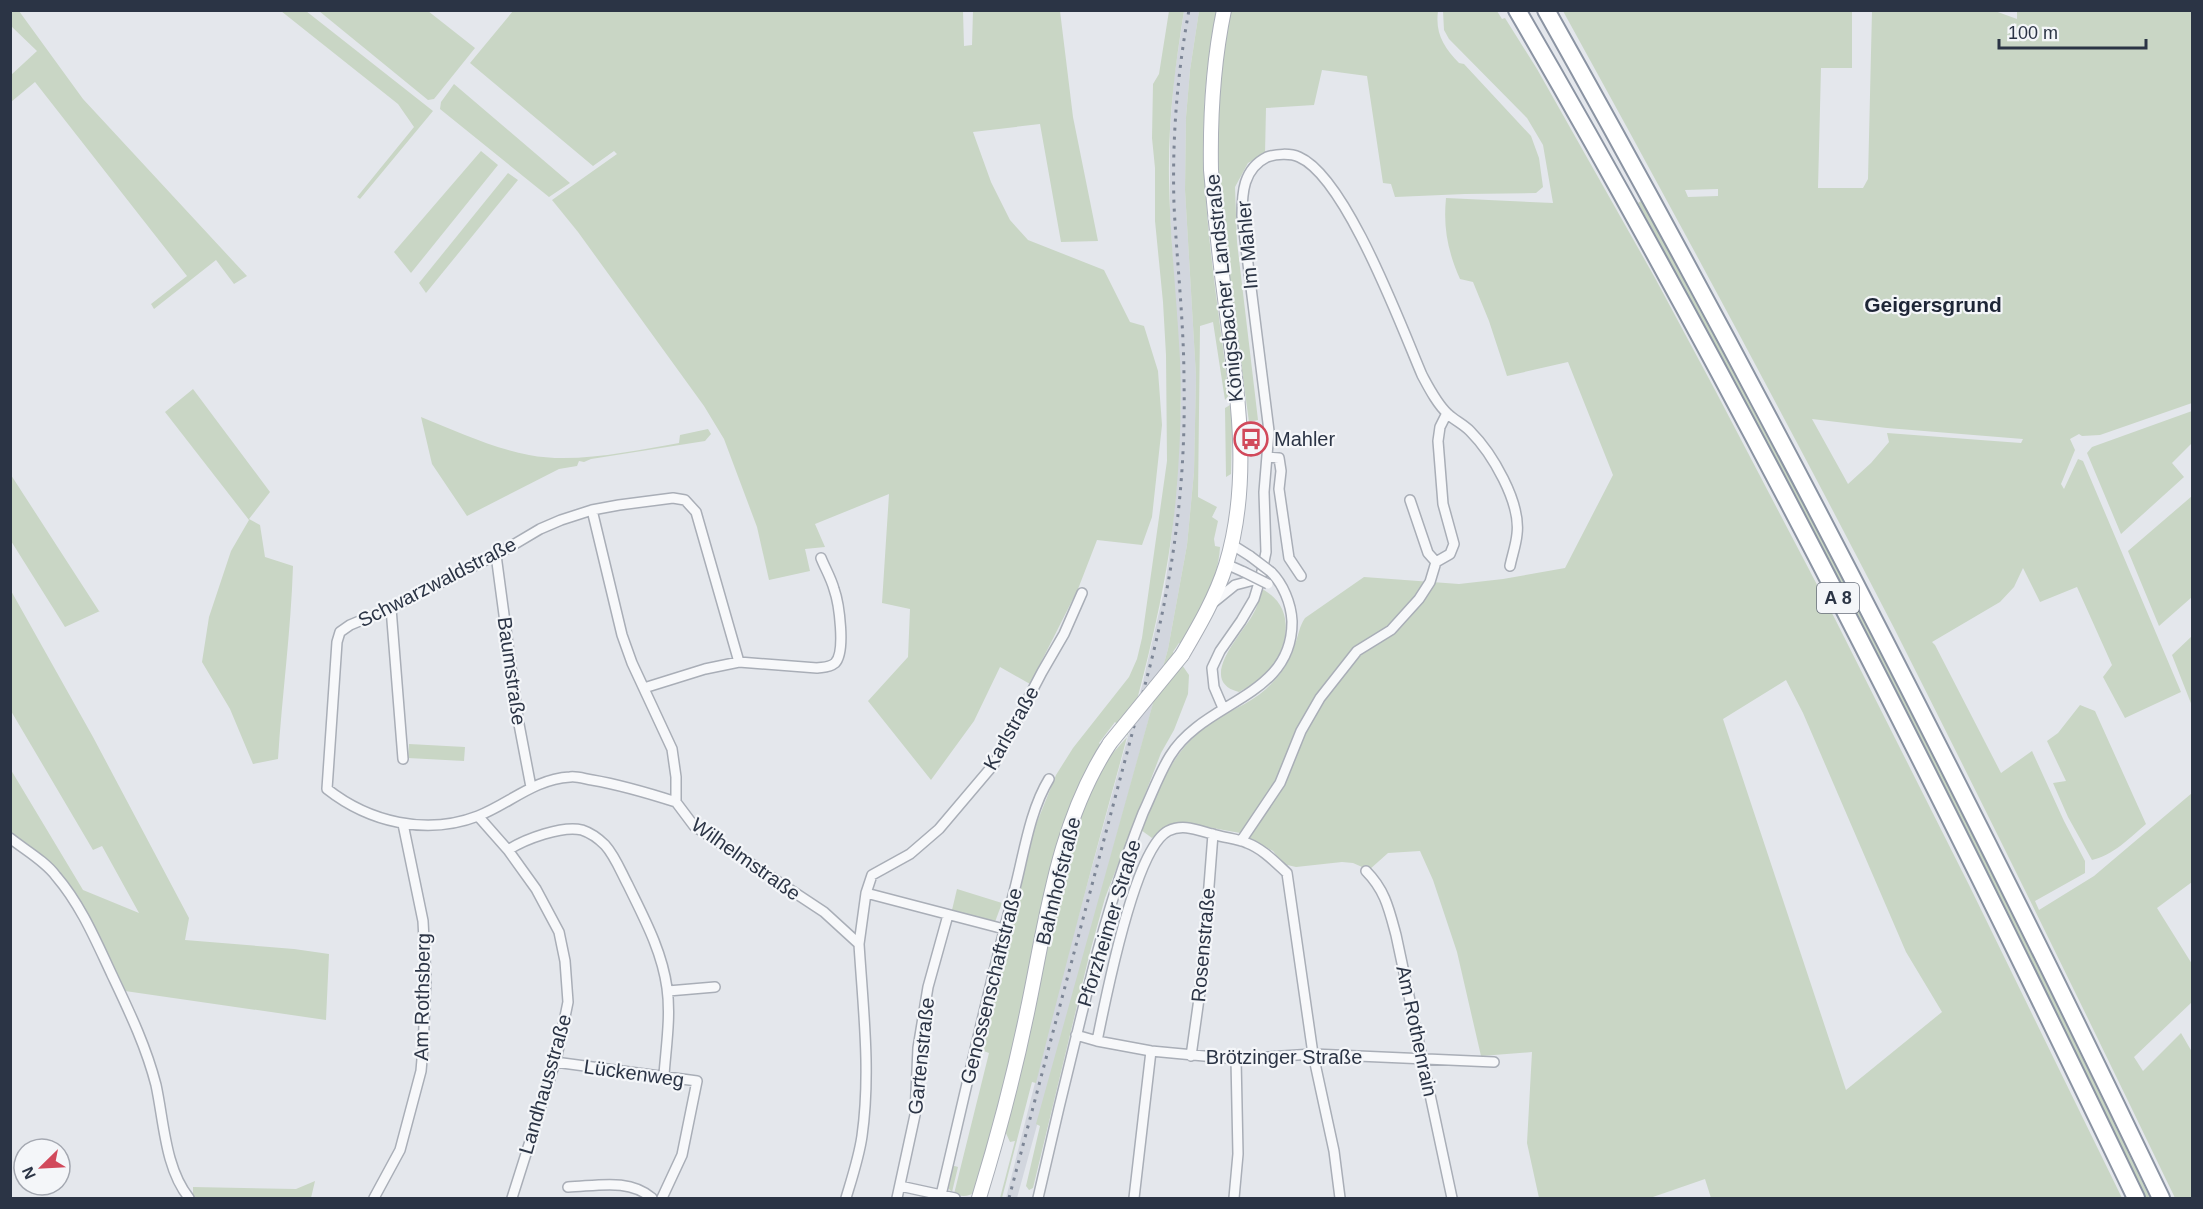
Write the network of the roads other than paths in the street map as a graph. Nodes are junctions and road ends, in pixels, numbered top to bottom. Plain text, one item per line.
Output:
1 (1224, 10) edge
2 (1517, 10) edge
3 (1546, 10) edge
4 (1447, 413) junction
5 (1267, 457) junction
6 (1410, 500) dead end
7 (592, 510) junction
8 (1231, 544) junction
9 (496, 555) junction
10 (821, 558) dead end
11 (1436, 562) junction
12 (1226, 564) junction
13 (1510, 566) dead end
14 (1301, 576) dead end
15 (1258, 579) junction
16 (1082, 593) dead end
17 (1287, 598) junction
18 (1210, 604) junction
19 (391, 608) junction
20 (739, 662) junction
21 (644, 688) junction
22 (1223, 708) junction
23 (403, 759) dead end
24 (1049, 779) dead end
25 (531, 787) junction
26 (676, 802) junction
27 (478, 816) junction
28 (404, 824) junction
29 (1213, 834) junction
30 (10, 838) edge
31 (1241, 842) junction
32 (508, 850) junction
33 (1366, 871) dead end
34 (866, 893) junction
35 (948, 915) junction
36 (1004, 929) junction
37 (859, 944) junction
38 (715, 987) dead end
39 (668, 991) junction
40 (1076, 1035) junction
41 (1097, 1041) junction
42 (1151, 1051) junction
43 (1313, 1054) junction
44 (1191, 1056) junction
45 (1236, 1059) junction
46 (1421, 1060) junction
47 (555, 1062) junction
48 (1494, 1062) dead end
49 (664, 1076) junction
50 (900, 1186) junction
51 (568, 1187) dead end
52 (941, 1195) junction
53 (189, 1198) edge
54 (374, 1198) edge
55 (512, 1198) edge
56 (652, 1198) edge
57 (662, 1198) edge
58 (846, 1198) edge
59 (897, 1198) edge
60 (955, 1198) edge
61 (979, 1198) edge
62 (1038, 1198) edge
63 (1134, 1198) edge
64 (1234, 1198) edge
65 (1340, 1198) edge
66 (1452, 1198) edge
67 (2136, 1198) edge
68 (2161, 1198) edge

1 - 8 main road, Königsbacher Landstraße
2 - 67 highway, A 8
3 - 68 highway, A 8
4 - 5 street, Im Mahler
4 - 11 street
4 - 13 street, Im Mahler
5 - 14 street
5 - 22 street, Im Mahler
6 - 11 street
7 - 9 street, Schwarzwaldstraße
7 - 20 street, Schwarzwaldstraße
7 - 21 street, Wilhelmstraße
8 - 12 main road, Königsbacher Landstraße
8 - 17 street, Pforzheimer Straße, bridge
9 - 19 street, Schwarzwaldstraße
9 - 25 street, Baumstraße
10 - 20 street
11 - 31 street
12 - 15 street, bridge
12 - 18 main road, Bahnhofstraße
15 - 17 street, bridge
15 - 18 street
16 - 34 street, Karlstraße
17 - 22 street, Pforzheimer Straße
18 - 61 main road, Bahnhofstraße, bridge
19 - 23 street
19 - 28 street, Schwarzwaldstraße
20 - 21 street
21 - 26 street, Wilhelmstraße
22 - 40 street, Pforzheimer Straße
24 - 36 street, Genossenschaftstraße
25 - 26 street
25 - 27 street
26 - 37 street, Wilhelmstraße
27 - 28 street
27 - 32 street, Landhausstraße
28 - 54 street, Am Rothsberg
29 - 31 street
29 - 41 street
29 - 44 street, Rosenstraße
30 - 53 street
31 - 43 street
32 - 39 street
32 - 47 street, Landhausstraße
33 - 46 street, Am Rothenrain
34 - 35 street
34 - 37 street, Karlstraße
35 - 36 street
35 - 50 street, Gartenstraße
36 - 52 street, Genossenschaftstraße
37 - 58 street
38 - 39 street
39 - 49 street
40 - 41 street, Brötzinger Straße
40 - 62 street, Pforzheimer Straße
41 - 42 street, Brötzinger Straße
42 - 44 street, Brötzinger Straße
42 - 63 street
43 - 45 street, Brötzinger Straße
43 - 46 street, Brötzinger Straße
43 - 65 street
44 - 45 street, Brötzinger Straße
45 - 64 street
46 - 48 street, Brötzinger Straße
46 - 66 street, Am Rothenrain
47 - 49 street, Lückenweg
47 - 55 street, Landhausstraße
49 - 57 street, Lückenweg
50 - 52 street
50 - 59 street, Gartenstraße
51 - 56 street
52 - 60 street

